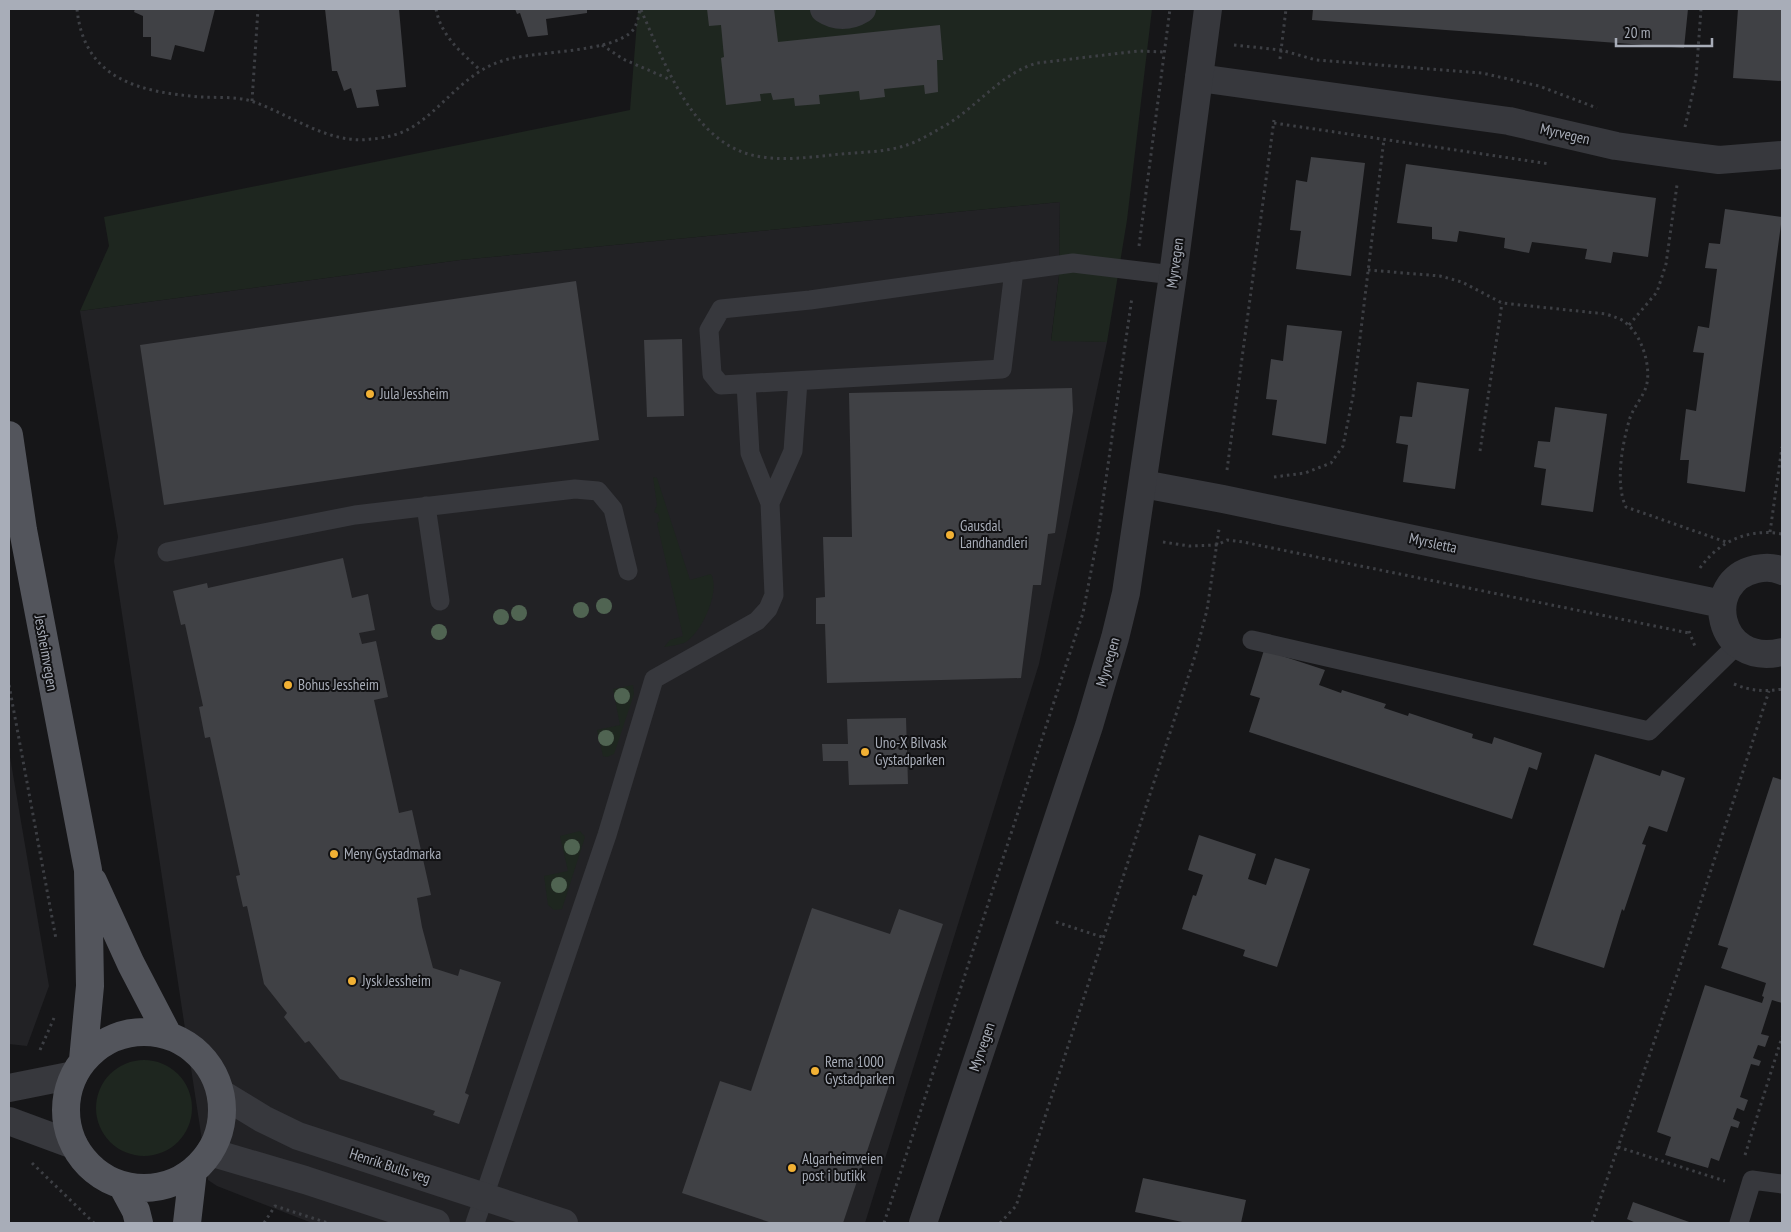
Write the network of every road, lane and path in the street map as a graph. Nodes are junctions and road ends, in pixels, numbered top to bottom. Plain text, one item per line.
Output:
1 (77, 9) edge
2 (258, 9) edge
3 (436, 9) edge
4 (640, 9) edge
5 (824, 9) edge
6 (862, 9) edge
7 (1170, 9) edge
8 (1208, 9) edge
9 (1286, 9) edge
10 (602, 45) junction
11 (1164, 52) junction
12 (480, 70) junction
13 (1199, 78) junction
14 (672, 80) junction
15 (1278, 89) junction
16 (252, 101) junction
17 (1274, 123) junction
18 (1384, 139) junction
19 (1782, 155) edge
20 (1560, 166) dead end
21 (1136, 270) junction
22 (1368, 270) junction
23 (1014, 271) junction
24 (1173, 275) junction
25 (1502, 303) junction
26 (798, 381) junction
27 (746, 384) junction
28 (9, 435) edge
29 (1782, 447) edge
30 (1480, 451) dead end
31 (1264, 478) dead end
32 (1143, 484) junction
33 (1223, 499) junction
34 (770, 503) junction
35 (426, 506) junction
36 (1770, 532) dead end
37 (1726, 542) dead end
38 (1217, 545) junction
39 (167, 552) dead end
40 (628, 571) dead end
41 (1782, 571) edge
42 (440, 601) dead end
43 (1722, 604) junction
44 (1689, 632) dead end
45 (1252, 640) dead end
46 (1738, 645) junction
47 (1782, 652) edge
48 (9, 686) edge
49 (1782, 689) edge
50 (88, 870) junction
51 (1027, 913) junction
52 (1102, 937) junction
53 (57, 945) dead end
54 (55, 1010) dead end
55 (168, 1035) junction
56 (1782, 1037) edge
57 (32, 1055) dead end
58 (78, 1068) junction
59 (9, 1088) edge
60 (222, 1094) junction
61 (9, 1121) edge
62 (74, 1145) junction
63 (1618, 1147) junction
64 (28, 1160) dead end
65 (202, 1162) junction
66 (1782, 1184) edge
67 (122, 1185) junction
68 (1742, 1186) junction
69 (483, 1197) junction
70 (94, 1223) edge
71 (139, 1223) edge
72 (188, 1223) edge
73 (264, 1223) edge
74 (328, 1223) edge
75 (436, 1223) edge
76 (475, 1223) edge
77 (564, 1223) edge
78 (884, 1223) edge
79 (923, 1223) edge
80 (1000, 1223) edge
81 (1592, 1223) edge
82 (1739, 1223) edge

1 - 16 path
2 - 16 path
3 - 12 path
4 - 10 path
4 - 14 path
5 - 6 street
7 - 11 path
8 - 13 street, Myrvegen
9 - 15 path
10 - 12 path
10 - 14 path
11 - 14 path
11 - 21 path
12 - 16 path
13 - 15 street, Myrvegen
13 - 24 street, Myrvegen
15 - 17 path
15 - 19 street, Myrvegen
17 - 18 path
17 - 33 path
18 - 20 path
18 - 22 path
21 - 23 lane
21 - 24 lane
21 - 78 path
22 - 25 path
22 - 31 path
23 - 26 lane
23 - 27 lane
24 - 32 street, Myrvegen
25 - 30 path
25 - 37 path
26 - 27 lane
26 - 34 lane
27 - 34 lane
28 - 50 main road, Jessheimvegen
29 - 36 path
32 - 33 street, Myrsletta
32 - 51 street, Myrvegen
33 - 38 path
33 - 43 street, Myrsletta
34 - 69 lane
35 - 39 lane
35 - 40 lane
35 - 42 lane
38 - 44 path
38 - 52 path
41 - 43 street
43 - 46 street
45 - 46 lane
46 - 47 street
48 - 53 path
49 - 63 path
50 - 55 main road, Jessheimvegen
50 - 58 main road, Jessheimvegen
51 - 52 path
51 - 79 street, Myrvegen
52 - 80 path
54 - 57 path
55 - 58 main road
55 - 60 main road
56 - 68 path
58 - 59 street
58 - 62 main road
60 - 65 main road
60 - 69 street, Henrik Bulls veg
61 - 62 street
62 - 67 main road
63 - 68 path
63 - 81 path
64 - 70 path
65 - 67 main road
65 - 72 main road
65 - 75 street
66 - 68 lane
67 - 71 main road
68 - 82 lane
69 - 76 lane
69 - 77 street, Henrik Bulls veg
73 - 74 path

